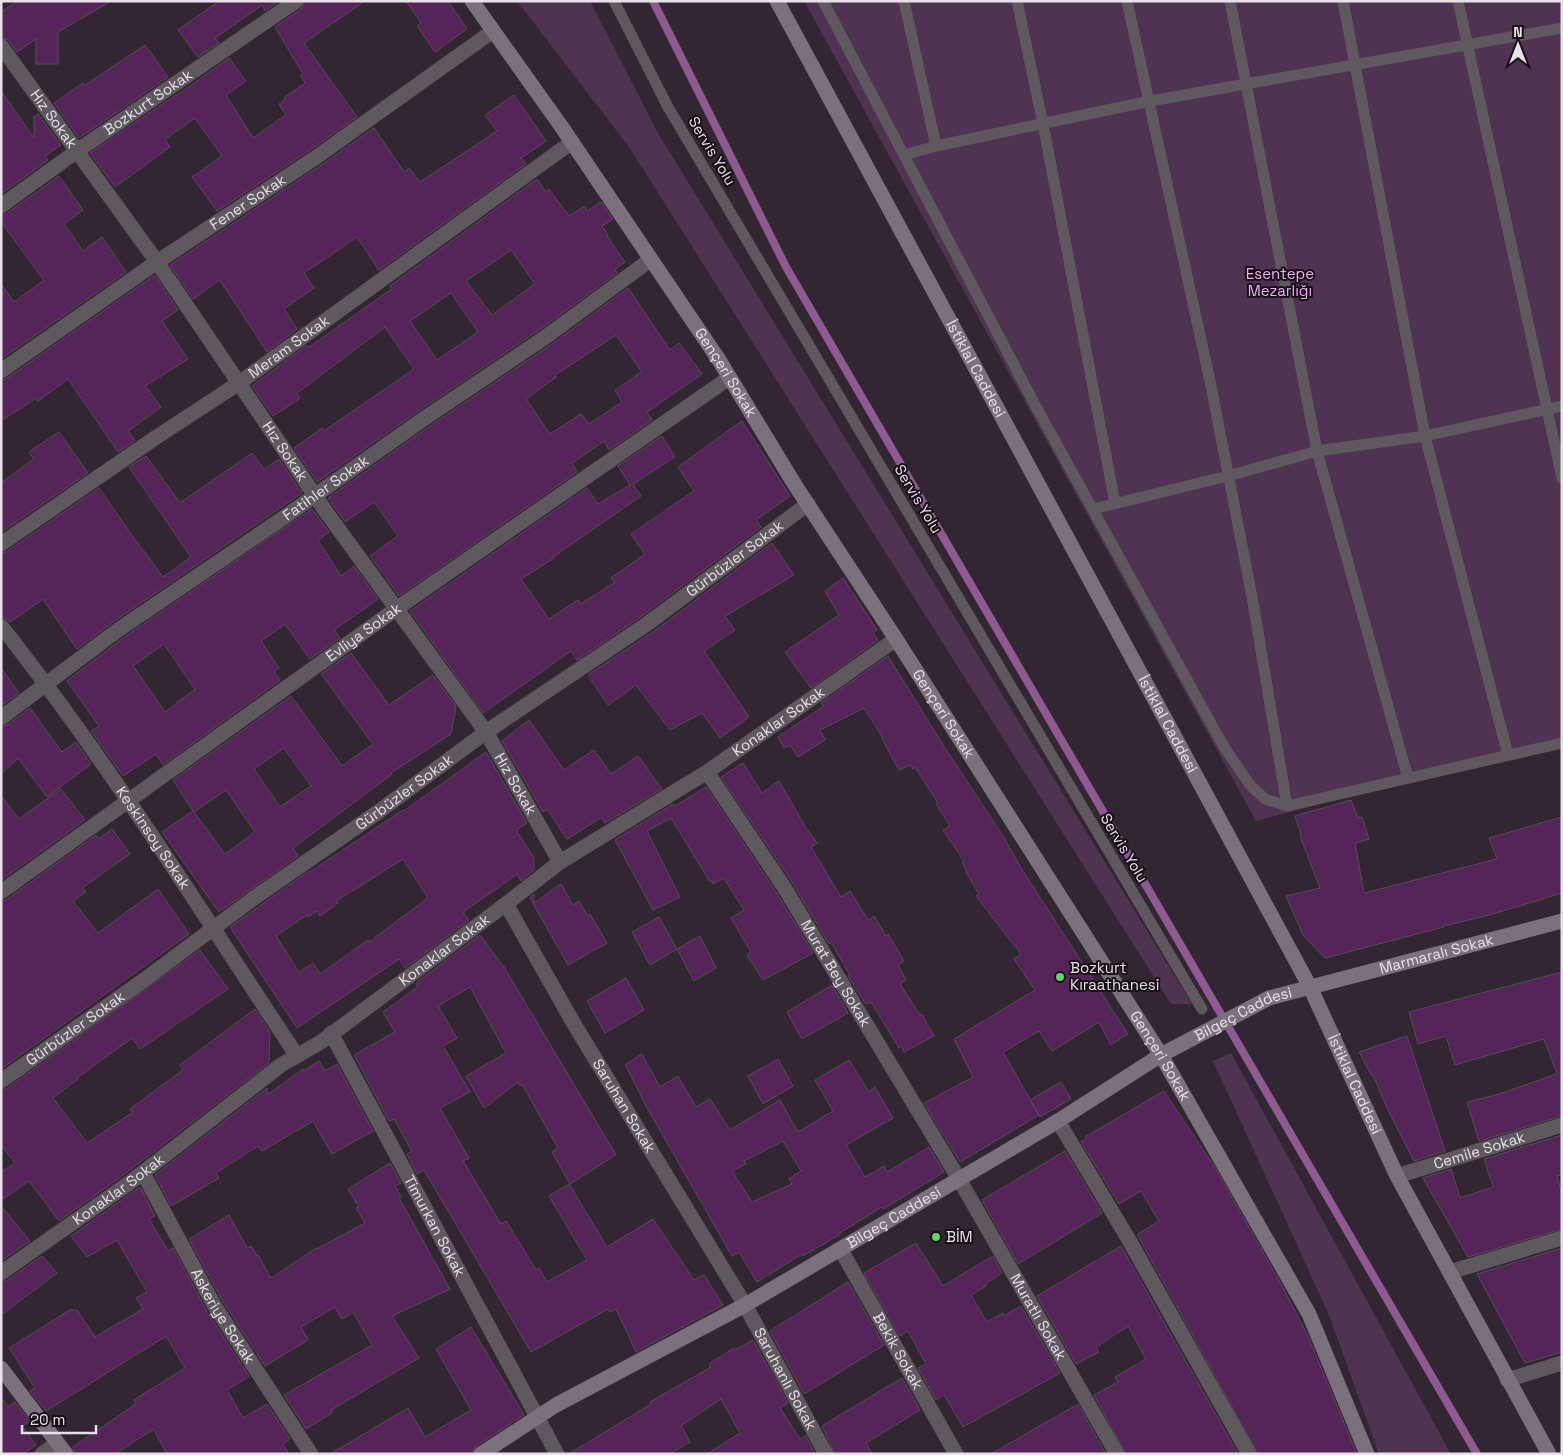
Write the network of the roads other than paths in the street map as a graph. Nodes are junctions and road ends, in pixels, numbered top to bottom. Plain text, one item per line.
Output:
1 (296, 1) edge
2 (472, 1) edge
3 (614, 1) edge
4 (778, 1) edge
5 (823, 1) edge
6 (904, 1) edge
7 (1017, 1) edge
8 (1128, 1) edge
9 (1230, 1) edge
10 (1343, 1) edge
11 (1458, 1) edge
12 (1562, 28) edge
13 (493, 32) junction
14 (1467, 44) junction
15 (1, 46) edge
16 (1356, 64) junction
17 (1246, 84) junction
18 (1150, 101) junction
19 (1043, 124) junction
20 (572, 142) junction
21 (936, 146) junction
22 (77, 151) junction
23 (904, 155) junction
24 (1, 206) edge
25 (650, 260) junction
26 (157, 262) junction
27 (1, 371) edge
28 (729, 378) junction
29 (239, 383) junction
30 (1562, 406) edge
31 (1547, 409) junction
32 (1425, 436) junction
33 (1318, 451) junction
34 (1228, 476) junction
35 (1562, 478) edge
36 (315, 496) junction
37 (1115, 503) junction
38 (808, 504) junction
39 (1093, 509) junction
40 (1, 544) edge
41 (396, 608) junction
42 (1, 626) edge
43 (896, 639) junction
44 (47, 684) junction
45 (1, 718) edge
46 (486, 732) junction
47 (1562, 743) edge
48 (1508, 755) junction
49 (707, 772) junction
50 (1408, 778) junction
51 (128, 801) junction
52 (1287, 806) junction
53 (560, 862) junction
54 (1, 892) edge
55 (506, 904) junction
56 (1562, 922) edge
57 (212, 929) junction
58 (1310, 987) junction
59 (1202, 1009) dead end
60 (331, 1033) junction
61 (297, 1056) junction
62 (1162, 1056) junction
63 (1, 1081) edge
64 (1058, 1121) junction
65 (1562, 1125) edge
66 (143, 1173) junction
67 (1397, 1176) junction
68 (959, 1179) junction
69 (1562, 1238) edge
70 (841, 1250) junction
71 (1450, 1272) junction
72 (1, 1273) edge
73 (745, 1305) junction
74 (1562, 1363) edge
75 (1, 1368) edge
76 (1508, 1380) junction
77 (537, 1417) junction
78 (61, 1448) edge
79 (42, 1454) edge
80 (311, 1454) edge
81 (481, 1454) edge
82 (557, 1454) edge
83 (826, 1454) edge
84 (956, 1454) edge
85 (1117, 1454) edge
86 (1249, 1454) edge
87 (1368, 1454) edge
88 (1549, 1454) edge

1 - 22 street, Bozkurt Sokak
2 - 13 street, Gençeri Sokak
3 - 59 lane, Servis Yolu
4 - 58 street, İstiklal Caddesi
5 - 23 lane
6 - 21 lane
7 - 19 lane
8 - 18 lane
9 - 17 lane
10 - 16 lane
11 - 14 lane
12 - 14 lane
13 - 20 street, Gençeri Sokak
13 - 26 street, Fener Sokak
14 - 16 lane
14 - 31 lane
15 - 22 street, Hız Sokak
16 - 17 lane
16 - 32 lane
17 - 18 lane
17 - 33 lane
18 - 19 lane
18 - 34 lane
19 - 21 lane
19 - 37 lane
20 - 25 street, Gençeri Sokak
20 - 29 street, Meram Sokak
21 - 23 lane
22 - 24 street, Bozkurt Sokak
22 - 26 street, Hız Sokak
23 - 39 lane
25 - 28 street, Gençeri Sokak
25 - 36 street, Fatihler Sokak
26 - 27 street, Fener Sokak
26 - 29 street, Hız Sokak
28 - 38 street, Gençeri Sokak
28 - 41 street, Evliya Sokak
29 - 36 street, Hız Sokak
29 - 40 street, Meram Sokak
30 - 31 lane
31 - 32 lane
31 - 35 lane
32 - 33 lane
32 - 48 lane
33 - 34 lane
33 - 50 lane
34 - 37 lane
34 - 52 lane
36 - 41 street, Hız Sokak
36 - 44 street, Fatihler Sokak
37 - 39 lane
38 - 43 street, Gençeri Sokak
38 - 46 street, Gürbüzler Sokak
39 - 52 lane
41 - 46 street, Hız Sokak
41 - 51 street, Evliya Sokak
42 - 44 street, Keskinsoy Sokak
43 - 49 street, Konaklar Sokak
43 - 62 street, Gençeri Sokak
44 - 45 street, Fatihler Sokak
44 - 51 street, Keskinsoy Sokak
46 - 53 street, Hız Sokak
46 - 57 street, Gürbüzler Sokak
47 - 48 lane
48 - 50 lane
49 - 53 street, Konaklar Sokak
49 - 68 street, Murat Bey Sokak
50 - 52 lane
51 - 54 street, Evliya Sokak
51 - 57 street, Keskinsoy Sokak
53 - 55 street, Konaklar Sokak
55 - 60 street, Konaklar Sokak
55 - 73 street, Saruhan Sokak
56 - 58 street, Marmaralı Sokak
57 - 61 street, Keskinsoy Sokak
57 - 63 street, Gürbüzler Sokak
58 - 62 street, Bilgeç Caddesi
58 - 67 street, İstiklal Caddesi
60 - 61 street, Konaklar Sokak
60 - 77 street, Timurkan Sokak
61 - 66 street, Konaklar Sokak
62 - 64 street, Bilgeç Caddesi
62 - 87 street, Gençeri Sokak
64 - 68 street, Bilgeç Caddesi
64 - 86 street
65 - 67 street, Cemile Sokak
66 - 72 street, Konaklar Sokak
66 - 80 street, Askeriye Sokak
67 - 71 street, İstiklal Caddesi
68 - 70 street, Bilgeç Caddesi
68 - 85 street, Muratlı Sokak
69 - 71 street
70 - 73 street, Bilgeç Caddesi
70 - 84 street, Bekik Sokak
71 - 76 street, İstiklal Caddesi
73 - 77 street, Bilgeç Caddesi
73 - 83 street, Saruhanlı Sokak
74 - 76 street
75 - 78 street
76 - 88 street, İstiklal Caddesi
77 - 81 street, Bilgeç Caddesi
77 - 82 street, Timurkan Sokak
78 - 79 street

